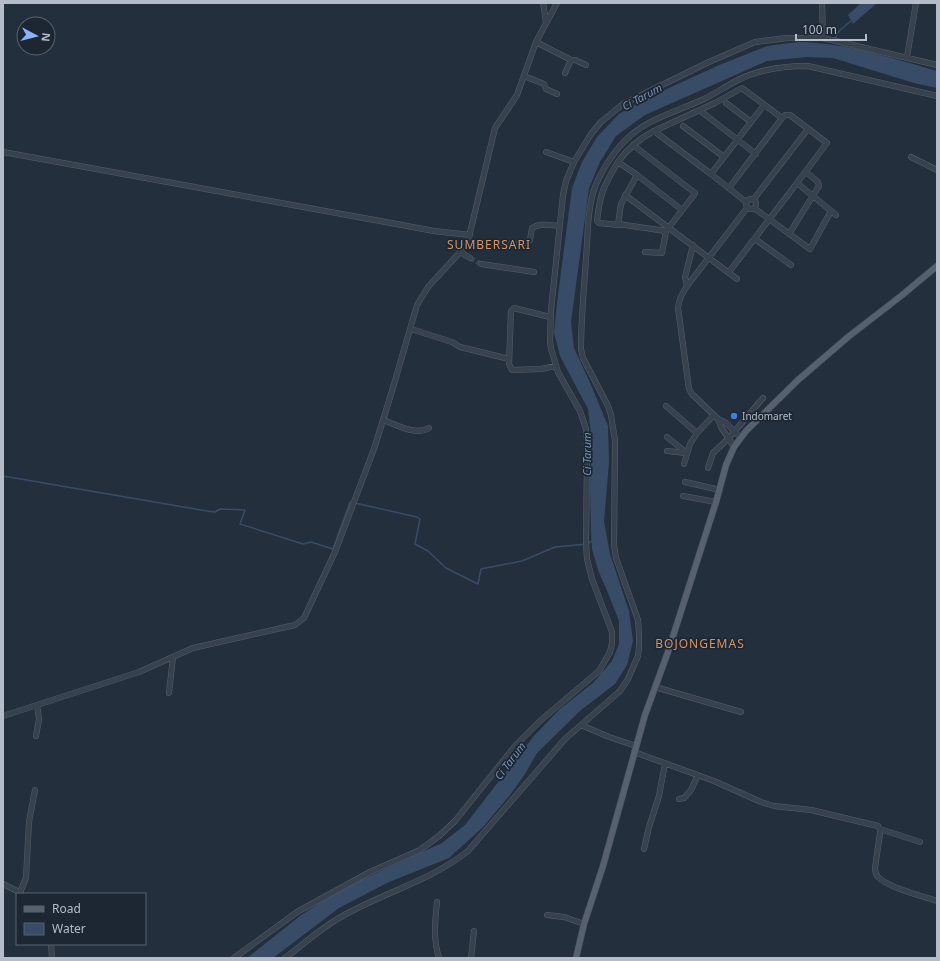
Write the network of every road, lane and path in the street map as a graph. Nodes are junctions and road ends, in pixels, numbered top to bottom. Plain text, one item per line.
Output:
1 (543, 3) edge
2 (557, 3) edge
3 (822, 3) edge
4 (916, 3) edge
5 (546, 22) junction
6 (823, 38) junction
7 (536, 42) junction
8 (907, 57) junction
9 (571, 60) junction
10 (586, 64) dead end
11 (937, 65) edge
12 (565, 73) dead end
13 (524, 76) junction
14 (557, 94) dead end
15 (937, 96) edge
16 (726, 103) dead end
17 (764, 105) junction
18 (703, 113) dead end
19 (782, 118) junction
20 (751, 122) junction
21 (683, 126) dead end
22 (808, 129) junction
23 (654, 131) junction
24 (738, 140) junction
25 (632, 145) junction
26 (3, 152) edge
27 (546, 152) dead end
28 (756, 154) junction
29 (724, 156) junction
30 (911, 157) dead end
31 (574, 162) junction
32 (618, 162) junction
33 (937, 170) edge
34 (806, 172) junction
35 (711, 174) junction
36 (637, 175) junction
37 (797, 184) junction
38 (729, 188) junction
39 (625, 195) junction
40 (813, 197) junction
41 (753, 200) junction
42 (746, 205) junction
43 (754, 208) junction
44 (682, 210) junction
45 (831, 211) junction
46 (836, 215) dead end
47 (770, 220) junction
48 (618, 224) junction
49 (559, 226) junction
50 (668, 229) junction
51 (470, 234) junction
52 (789, 234) junction
53 (756, 239) junction
54 (468, 241) junction
55 (693, 245) junction
56 (460, 252) junction
57 (645, 252) dead end
58 (710, 257) junction
59 (470, 258) tunnel mouth
60 (481, 264) tunnel mouth
61 (791, 265) dead end
62 (937, 266) edge
63 (534, 272) dead end
64 (729, 272) junction
65 (737, 279) dead end
66 (687, 286) junction
67 (551, 314) junction
68 (411, 329) junction
69 (509, 359) junction
70 (556, 366) junction
71 (763, 398) dead end
72 (666, 406) dead end
73 (716, 417) junction
74 (384, 420) junction
75 (429, 428) dead end
76 (734, 431) junction
77 (697, 434) junction
78 (667, 437) dead end
79 (728, 438) junction
80 (741, 438) junction
81 (734, 447) junction
82 (667, 451) dead end
83 (687, 453) junction
84 (684, 464) dead end
85 (708, 468) dead end
86 (685, 482) dead end
87 (720, 490) junction
88 (683, 496) dead end
89 (716, 502) junction
90 (173, 657) junction
91 (656, 686) junction
92 (169, 693) dead end
93 (37, 704) junction
94 (741, 712) dead end
95 (3, 716) edge
96 (581, 725) junction
97 (36, 736) dead end
98 (635, 749) junction
99 (665, 763) junction
100 (698, 775) junction
101 (35, 790) dead end
102 (679, 799) dead end
103 (880, 829) junction
104 (920, 842) dead end
105 (644, 849) dead end
106 (3, 884) edge
107 (21, 893) edge
108 (937, 901) edge
109 (436, 902) dead end
110 (547, 915) dead end
111 (584, 924) junction
112 (474, 930) dead end
113 (51, 945) edge
114 (52, 958) edge
115 (234, 958) edge
116 (285, 958) edge
117 (439, 958) edge
118 (471, 958) edge
119 (576, 958) edge

1 - 5 street
2 - 5 street
3 - 6 street
4 - 8 street
5 - 7 street
6 - 8 street
6 - 31 street
7 - 9 street
7 - 13 street
8 - 11 street
9 - 10 street
9 - 12 street
13 - 14 street
13 - 51 street
15 - 96 street
16 - 20 street
17 - 19 street
17 - 20 street
17 - 23 street
18 - 24 street
19 - 22 street
19 - 28 street
20 - 24 street
21 - 29 street
22 - 34 street
22 - 41 street
23 - 25 street
23 - 35 street
24 - 28 street
24 - 29 street
25 - 32 street
25 - 44 street
26 - 51 street
27 - 31 street
28 - 38 street
29 - 35 street
30 - 33 street
31 - 49 street
32 - 36 street
32 - 48 street
34 - 37 street
34 - 40 street
35 - 38 street
36 - 39 street
36 - 44 street
37 - 40 street
37 - 47 street
38 - 42 street
39 - 48 street
39 - 50 street
40 - 45 street
40 - 52 street
41 - 42 street
41 - 43 street
42 - 43 street
42 - 58 street
43 - 47 street
44 - 50 street
45 - 46 street
45 - 52 street
47 - 52 street
47 - 53 street
48 - 50 street
49 - 54 street
49 - 67 street
50 - 55 street
50 - 57 street
51 - 54 street
53 - 61 street
53 - 64 street
54 - 56 street
55 - 58 street
55 - 66 street
56 - 59 street
56 - 68 street
58 - 64 street
58 - 66 street
60 - 63 street
62 - 80 main road
64 - 65 street
66 - 73 street
67 - 69 street
67 - 70 street
68 - 69 street
68 - 74 street
69 - 70 street
70 - 115 street
71 - 76 street
72 - 77 street
73 - 76 street
73 - 77 street
73 - 79 street
74 - 75 street
74 - 90 street
76 - 79 street
76 - 80 street
77 - 83 street
78 - 83 street
79 - 81 street
79 - 85 street
80 - 81 main road
81 - 87 main road
82 - 83 street
83 - 84 street
86 - 87 street
87 - 89 main road
88 - 89 street
89 - 91 main road
90 - 92 street
90 - 93 street
91 - 94 street
91 - 98 main road
93 - 95 street
93 - 97 street
96 - 98 street
96 - 116 street
98 - 99 street
98 - 111 main road
99 - 100 street
99 - 105 street
100 - 102 street
100 - 103 street
101 - 107 street
103 - 104 street
103 - 108 street
106 - 107 street
109 - 117 street
110 - 111 street
111 - 119 main road
112 - 118 street
113 - 114 street

